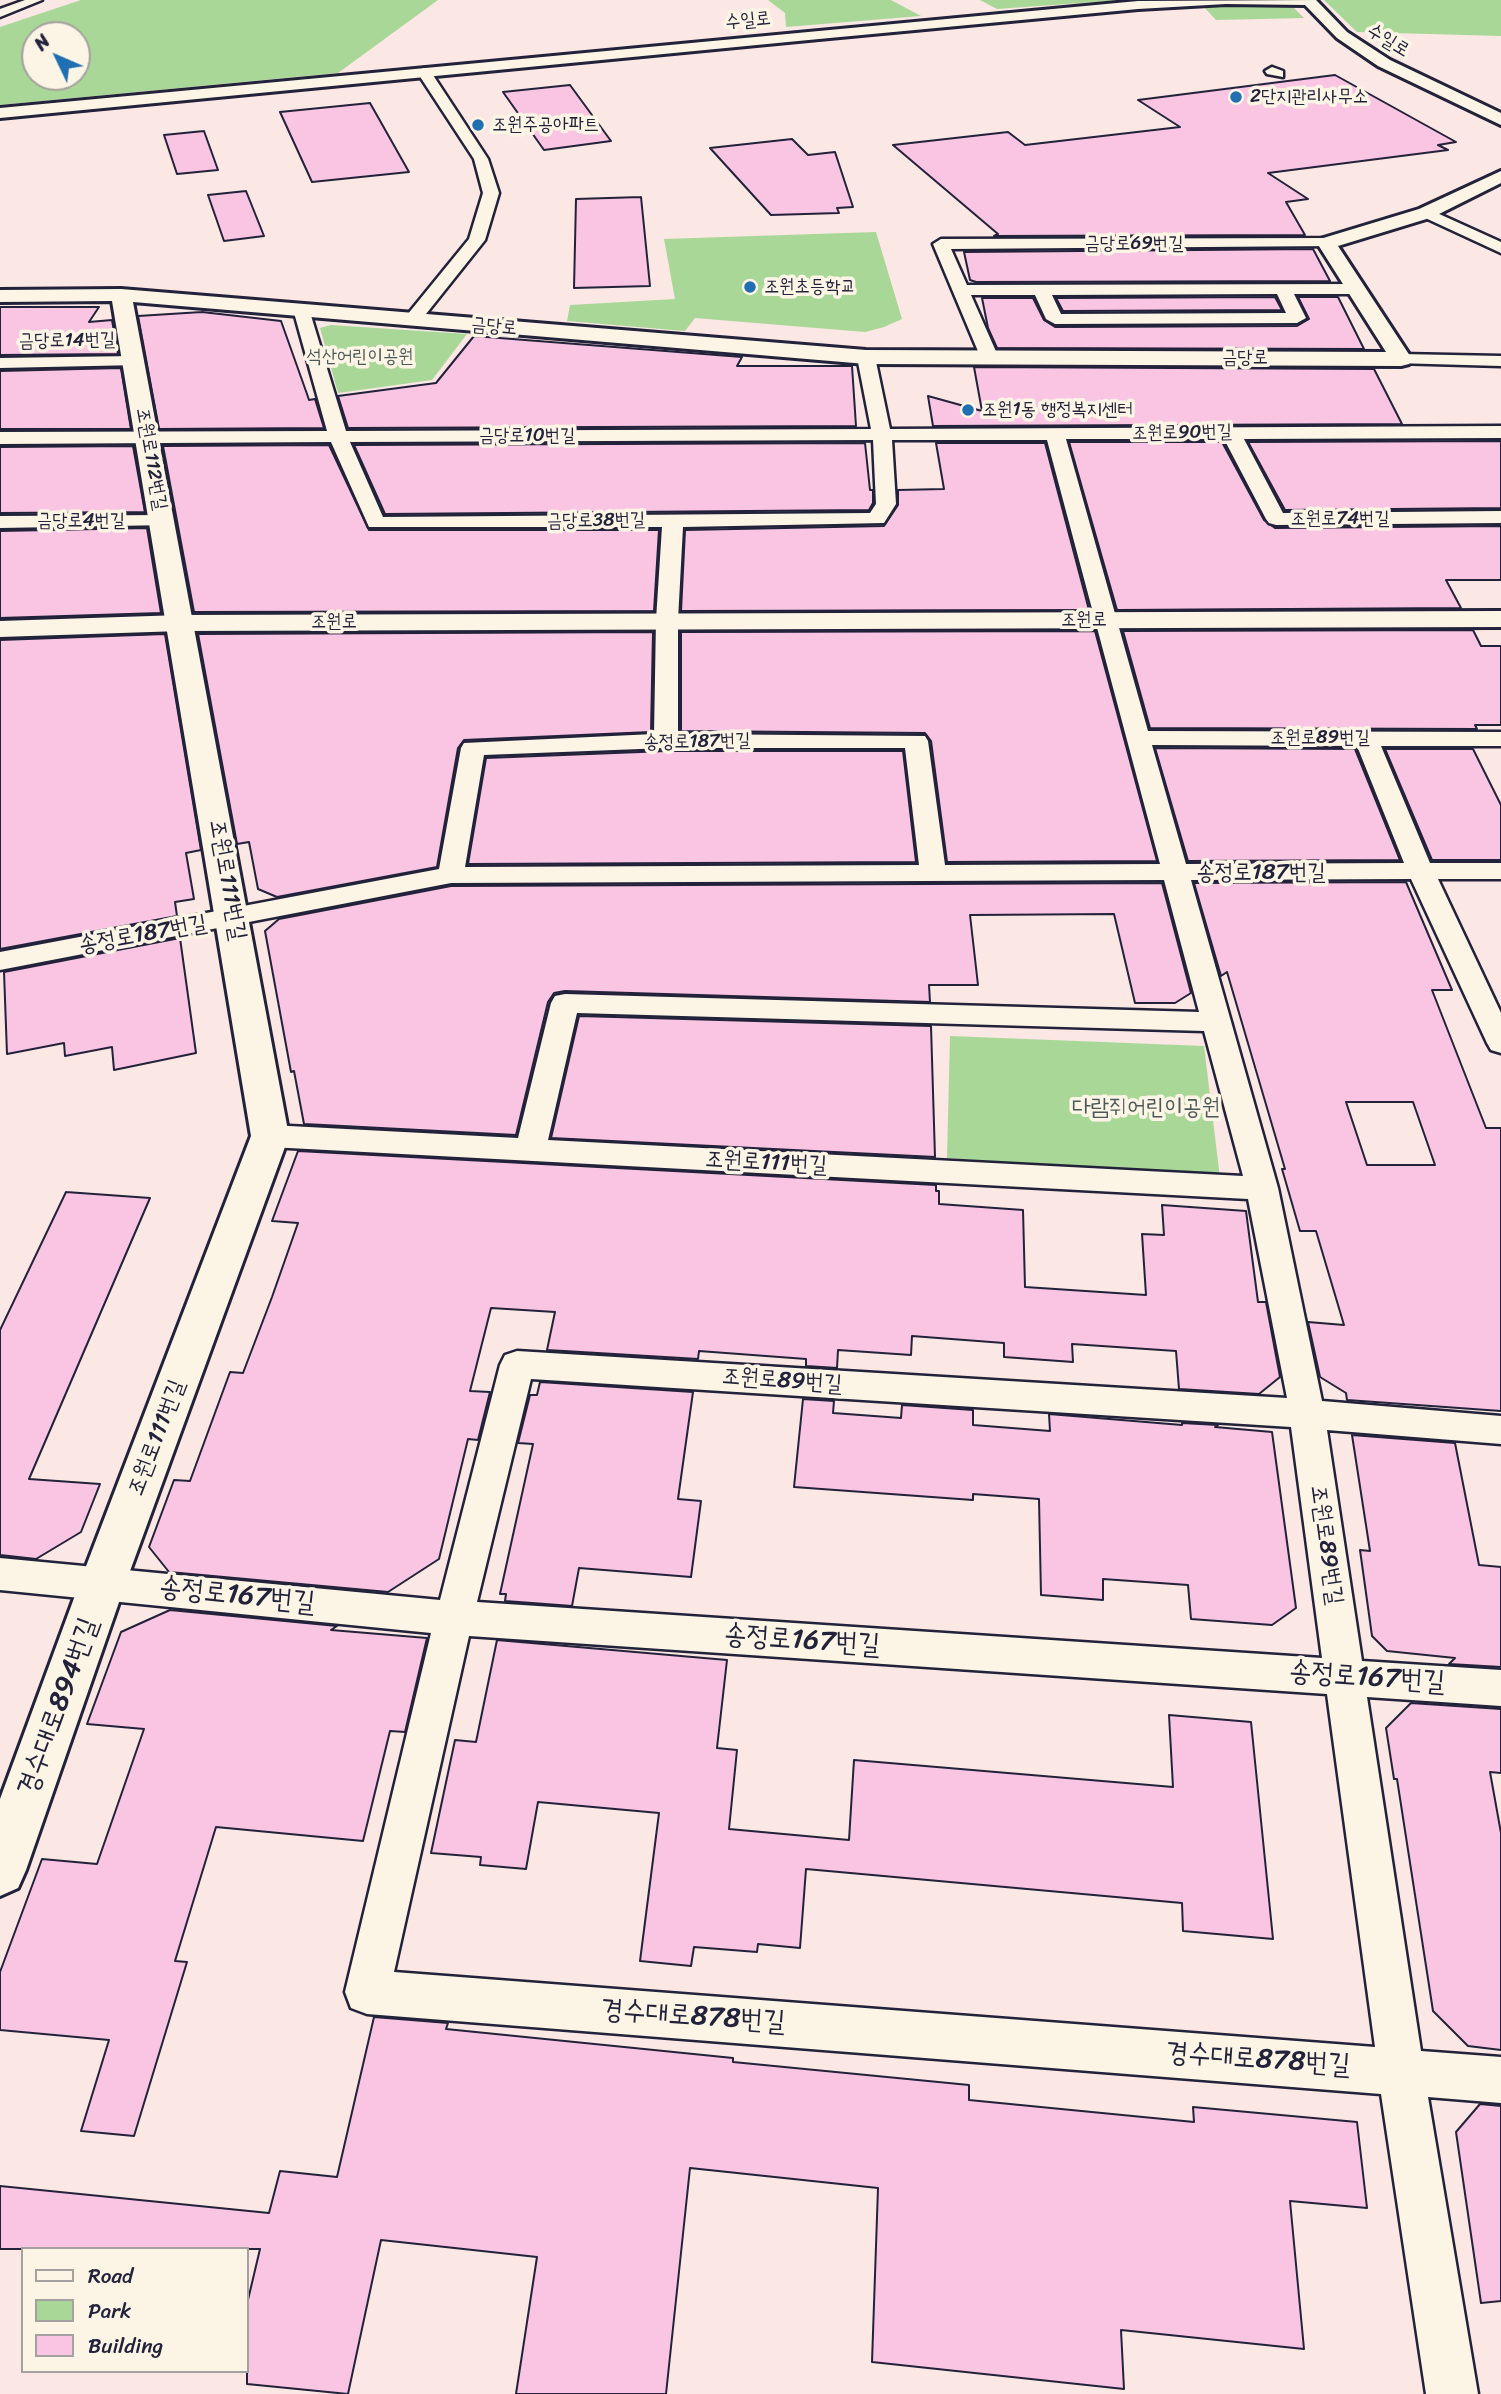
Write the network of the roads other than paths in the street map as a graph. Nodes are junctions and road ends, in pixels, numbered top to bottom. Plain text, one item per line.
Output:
1 (36, 0) edge
2 (0, 13) edge
3 (424, 72) junction
4 (0, 113) edge
5 (1501, 120) edge
6 (1501, 176) edge
7 (1426, 214) junction
8 (1327, 243) junction
9 (1501, 248) edge
10 (1041, 289) junction
11 (1283, 289) junction
12 (1357, 289) junction
13 (961, 290) junction
14 (121, 295) junction
15 (0, 296) edge
16 (301, 309) junction
17 (412, 320) junction
18 (989, 356) junction
19 (866, 357) junction
20 (1401, 359) junction
21 (134, 361) junction
22 (1501, 361) edge
23 (0, 363) edge
24 (1231, 432) junction
25 (1501, 432) edge
26 (882, 435) junction
27 (1055, 435) junction
28 (338, 437) junction
29 (0, 438) edge
30 (147, 438) junction
31 (1501, 517) edge
32 (673, 520) junction
33 (162, 521) junction
34 (0, 522) edge
35 (1501, 619) edge
36 (1107, 620) junction
37 (667, 621) junction
38 (181, 623) junction
39 (0, 629) edge
40 (1139, 737) junction
41 (1366, 738) junction
42 (1501, 739) edge
43 (666, 741) junction
44 (1501, 871) edge
45 (1421, 872) junction
46 (1176, 873) junction
47 (933, 874) junction
48 (451, 875) junction
49 (234, 918) junction
50 (0, 961) edge
51 (1216, 1022) junction
52 (1501, 1043) edge
53 (271, 1136) junction
54 (530, 1151) junction
55 (1262, 1188) junction
56 (1307, 1414) junction
57 (1501, 1430) edge
58 (0, 1574) edge
59 (103, 1583) junction
60 (454, 1618) junction
61 (1344, 1676) junction
62 (1501, 1688) edge
63 (0, 1870) edge
64 (1401, 2071) junction
65 (1501, 2080) edge
66 (1452, 2394) edge

1 - 2 street
3 - 4 street, 수일로
3 - 5 street, 수일로
3 - 17 street
6 - 7 street, 금당로69번길
7 - 8 street, 금당로69번길
7 - 9 street
8 - 12 street
8 - 13 street, 금당로69번길
10 - 11 street, 금당로69번길
10 - 11 street
10 - 13 street, 금당로69번길
11 - 12 street, 금당로69번길
12 - 20 street
13 - 18 street
14 - 15 street, 금당로
14 - 16 street, 금당로
14 - 21 street, 조원로112번길
16 - 17 street, 금당로
16 - 28 street, 금당로38번길
17 - 19 street, 금당로
18 - 19 street, 금당로
18 - 20 street, 금당로
19 - 26 street, 금당로38번길
20 - 22 street, 금당로
21 - 23 street, 금당로14번길
21 - 30 street, 조원로112번길
24 - 25 street, 조원로90번길
24 - 27 street, 조원로90번길
24 - 31 street, 조원로74번길
26 - 27 street, 금당로10번길
26 - 28 street, 금당로10번길
26 - 32 street, 금당로38번길
27 - 36 street
28 - 30 street, 금당로10번길
28 - 32 street, 금당로38번길
29 - 30 street, 금당로10번길
30 - 33 street, 조원로112번길
32 - 37 street
33 - 34 street, 금당로4번길
33 - 38 street, 조원로112번길
35 - 36 street, 조원로
36 - 37 street, 조원로
36 - 40 street, 조원로89번길
37 - 38 street, 조원로
37 - 43 street
38 - 39 street, 조원로
38 - 49 street, 조원로111번길
40 - 41 street, 조원로89번길
40 - 46 street, 조원로89번길
41 - 42 street, 조원로89번길
41 - 45 street
43 - 47 street, 송정로187번길
43 - 48 street, 송정로187번길
44 - 45 street, 송정로187번길
45 - 46 street, 송정로187번길
45 - 52 street
46 - 47 street, 송정로187번길
46 - 51 street, 조원로89번길
47 - 48 street, 송정로187번길
48 - 49 street, 송정로187번길
49 - 50 street, 송정로187번길
49 - 53 street, 조원로111번길
51 - 54 street
51 - 55 street, 조원로89번길
53 - 54 street, 조원로111번길
53 - 59 street, 조원로111번길
54 - 55 street, 조원로111번길
55 - 56 street, 조원로89번길
56 - 57 street, 조원로89번길
56 - 60 street, 조원로89번길
56 - 61 street, 조원로89번길
58 - 59 street, 송정로167번길
59 - 60 street, 송정로167번길
59 - 63 street, 경수대로894번길
60 - 61 street, 송정로167번길
60 - 64 street, 경수대로878번길
61 - 62 street, 송정로167번길
61 - 64 street
64 - 65 street, 경수대로878번길
64 - 66 street

